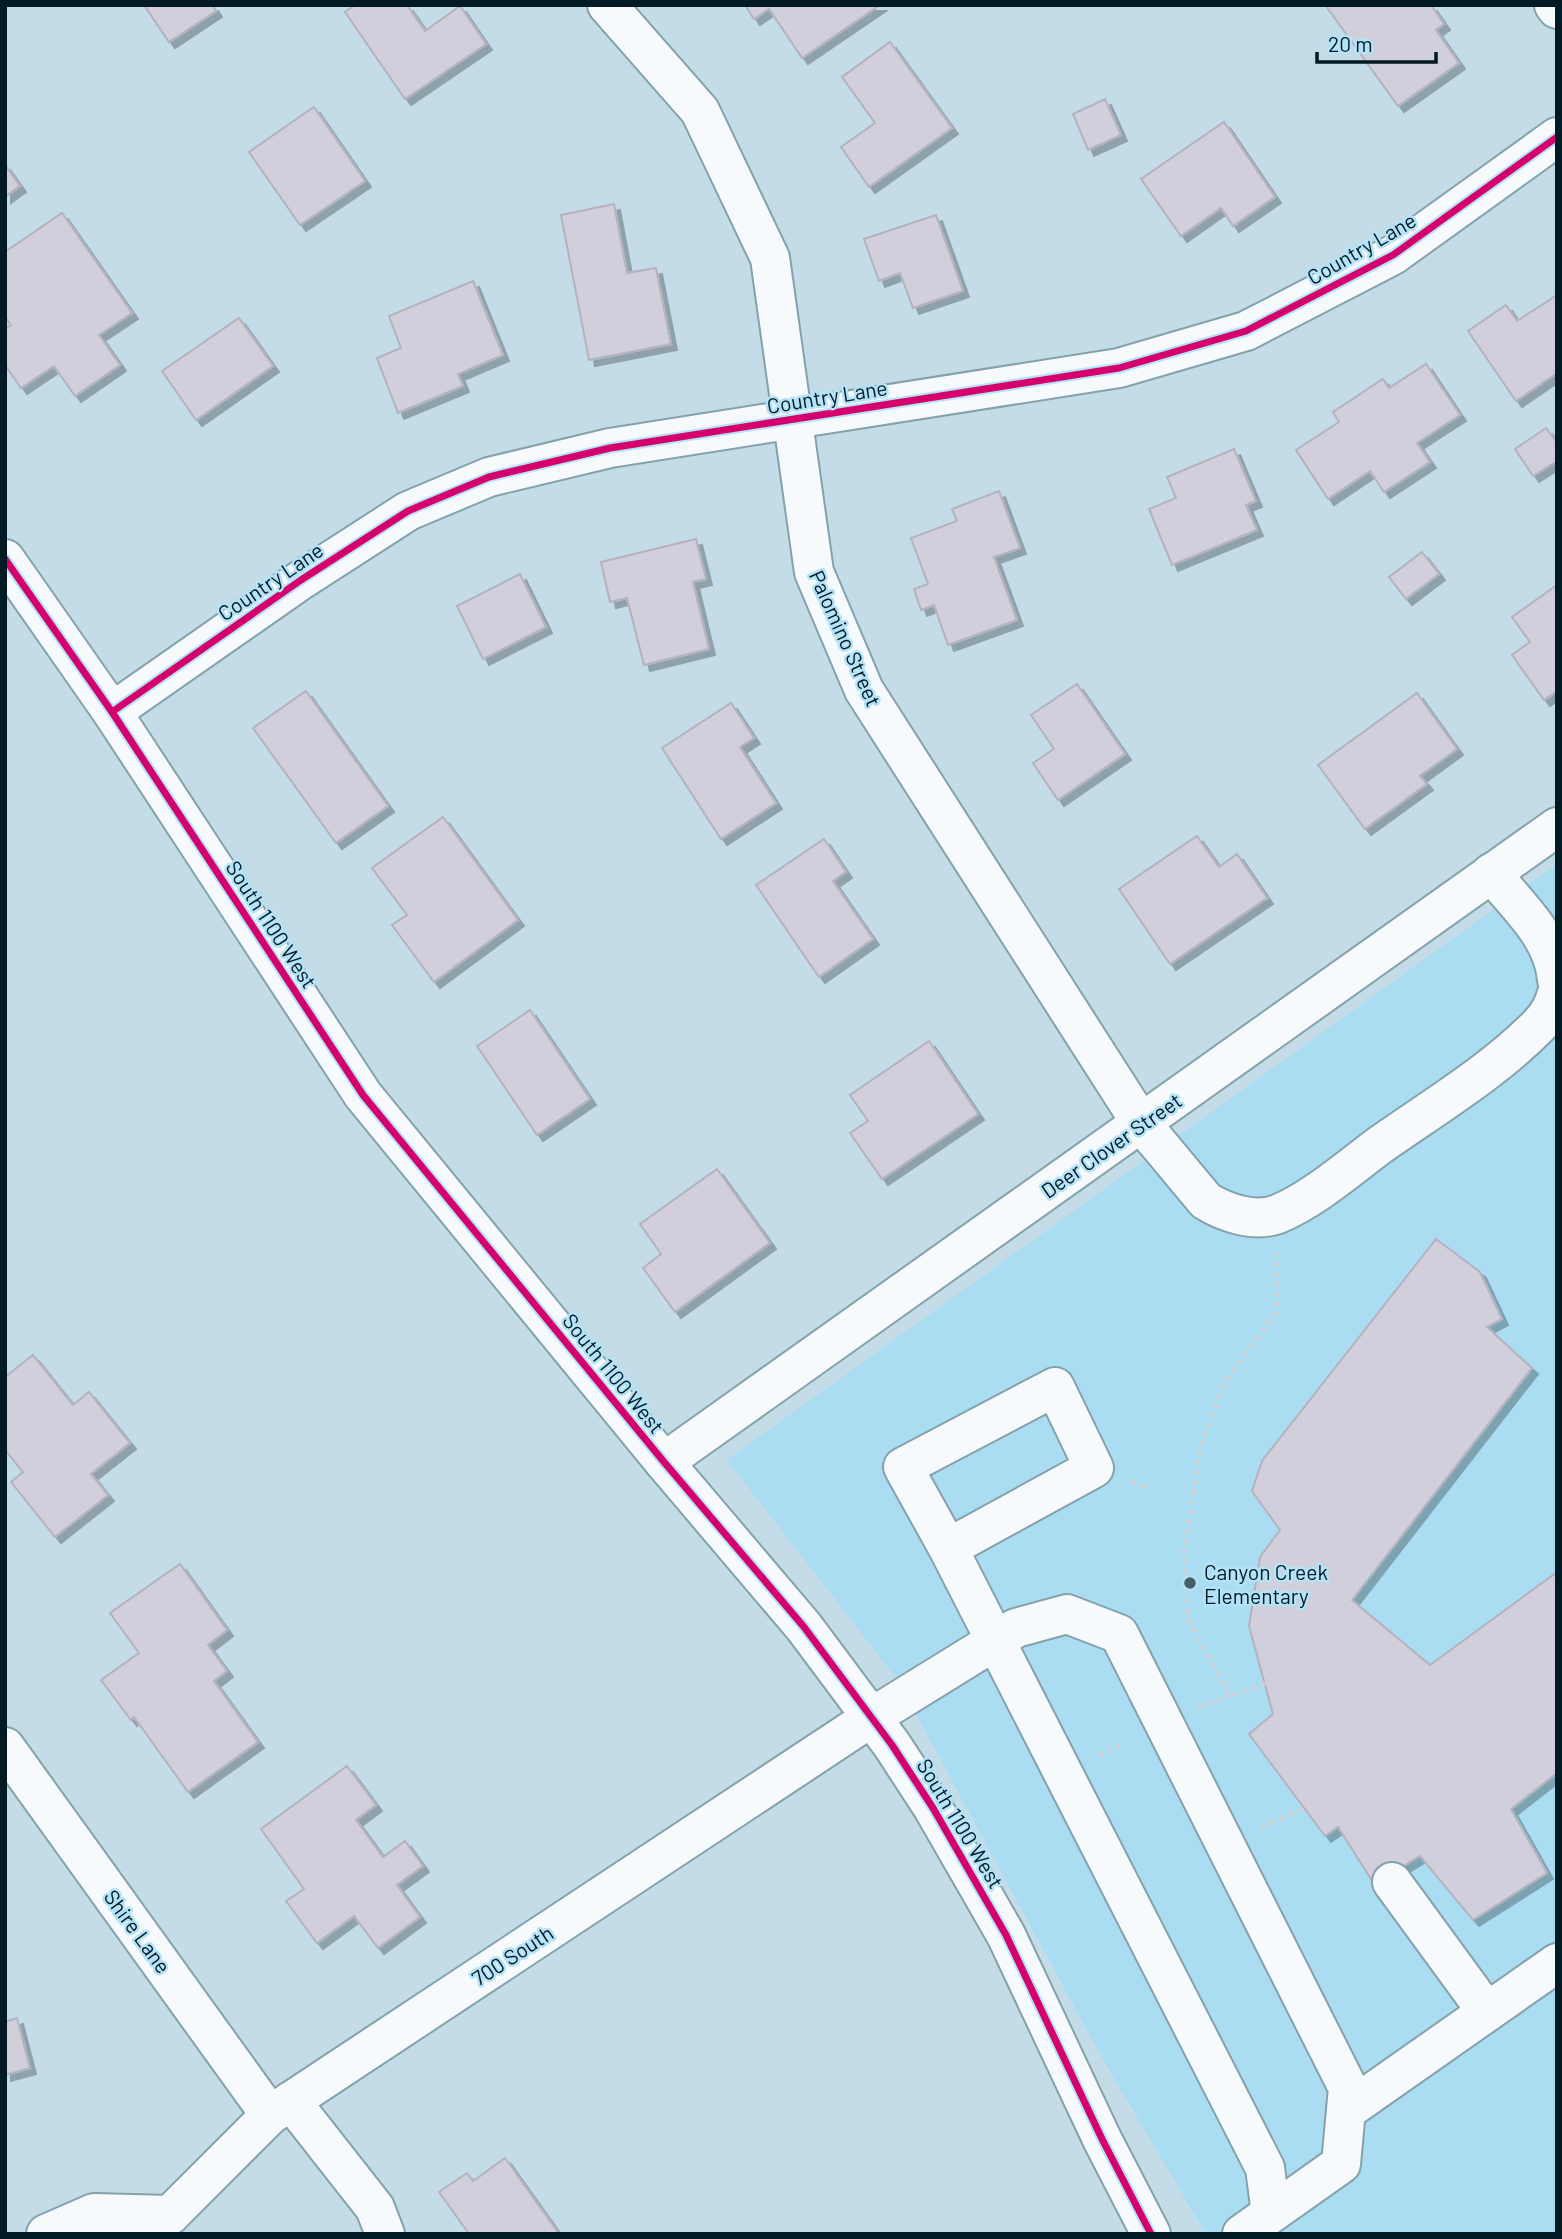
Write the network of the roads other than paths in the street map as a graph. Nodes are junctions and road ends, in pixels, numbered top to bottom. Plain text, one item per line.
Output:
1 (607, 5) edge
2 (1557, 137) edge
3 (793, 420) junction
4 (5, 559) edge
5 (112, 712) junction
6 (1557, 827) edge
7 (1491, 873) junction
8 (1557, 980) edge
9 (1557, 993) edge
10 (1140, 1123) junction
11 (664, 1462) junction
12 (948, 1548) junction
13 (996, 1641) junction
14 (872, 1717) junction
15 (5, 1747) edge
16 (1392, 1882) dead end
17 (1557, 1963) edge
18 (1487, 2012) junction
19 (281, 2108) junction
20 (1346, 2110) junction
21 (1257, 2223) edge
22 (168, 2224) edge
23 (46, 2234) edge
24 (385, 2234) edge
25 (1151, 2234) edge

1 - 3 street, Palomino Street
2 - 3 street, Country Lane
3 - 5 street, Country Lane
3 - 10 street, Palomino Street
4 - 5 street, South 1100 West
5 - 11 street, South 1100 West
6 - 7 street, Deer Clover Street
7 - 8 street
7 - 10 street, Deer Clover Street
9 - 10 street, Palomino Street
10 - 11 street, Deer Clover Street
11 - 14 street, South 1100 West
12 - 12 street
12 - 13 street
13 - 14 street, 700 South
13 - 20 street, 700 South
13 - 21 street
14 - 19 street, 700 South
14 - 25 street, South 1100 West
15 - 19 street, Shire Lane
16 - 18 street
17 - 18 street
18 - 20 street
19 - 22 street, 700 South
19 - 24 street, Shire Lane
20 - 21 street, 700 South
22 - 23 street

